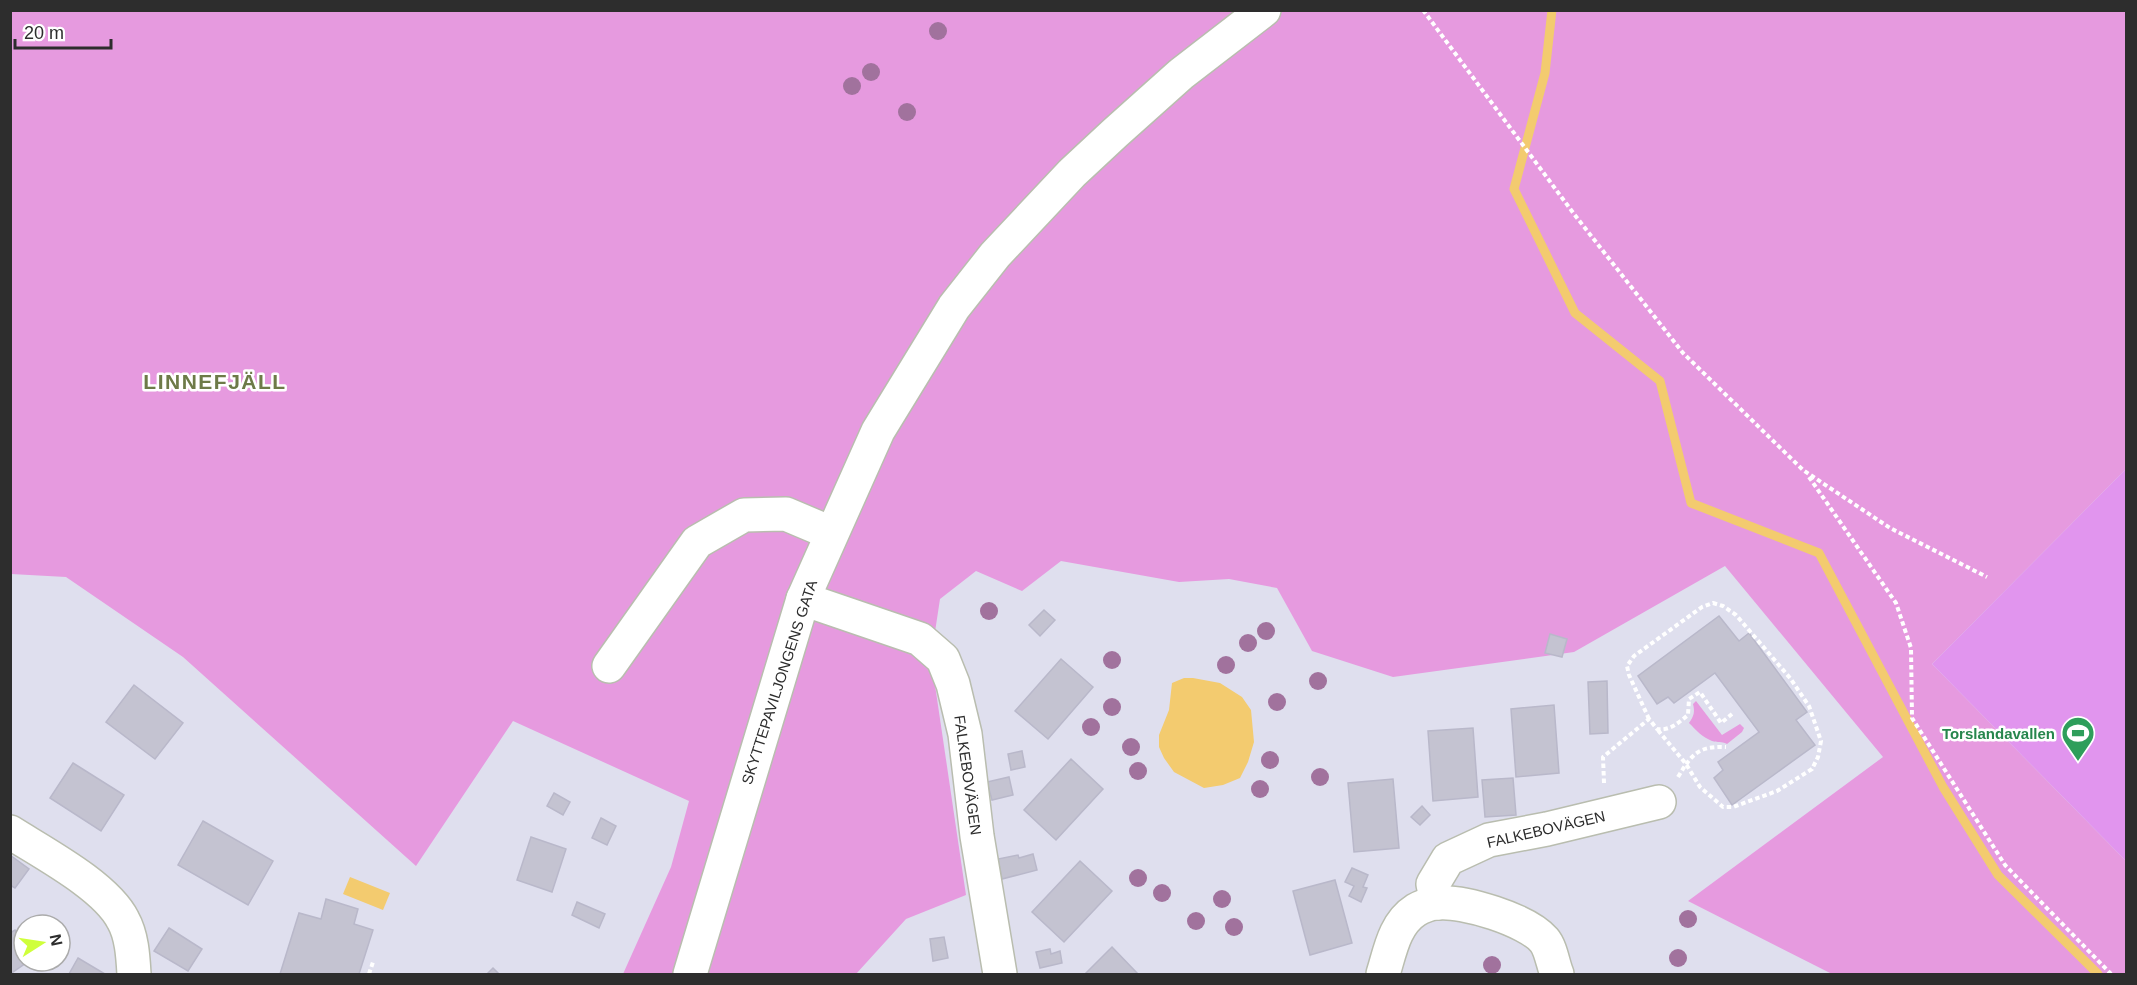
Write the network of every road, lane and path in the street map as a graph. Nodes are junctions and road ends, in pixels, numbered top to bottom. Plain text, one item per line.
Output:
1 (1264, 10) edge
2 (1423, 10) edge
3 (1807, 473) junction
4 (831, 533) junction
5 (1987, 577) dead end
6 (803, 599) junction
7 (609, 666) dead end
8 (1732, 714) dead end
9 (1648, 719) junction
10 (1657, 729) junction
11 (1726, 747) dead end
12 (1686, 764) junction
13 (1659, 802) joint
14 (1605, 815) junction
15 (10, 832) edge
16 (1437, 903) junction
17 (373, 962) dead end
18 (134, 975) edge
19 (369, 975) edge
20 (690, 975) edge
21 (1000, 975) edge
22 (1383, 975) edge
23 (1557, 975) edge
24 (2111, 975) edge

1 - 4 street, SKYTTEPAVILJONGENS GATA
2 - 3 path
3 - 5 path
3 - 24 path
4 - 6 street, SKYTTEPAVILJONGENS GATA
4 - 7 street
6 - 20 street, SKYTTEPAVILJONGENS GATA
6 - 21 street, FALKEBOVÄGEN
8 - 10 path
9 - 10 path
9 - 12 path
9 - 14 path
10 - 12 path
11 - 12 path
12 - 13 path
13 - 14 street, FALKEBOVÄGEN
14 - 16 street, FALKEBOVÄGEN
15 - 18 street
16 - 22 street
16 - 23 street
17 - 19 path

